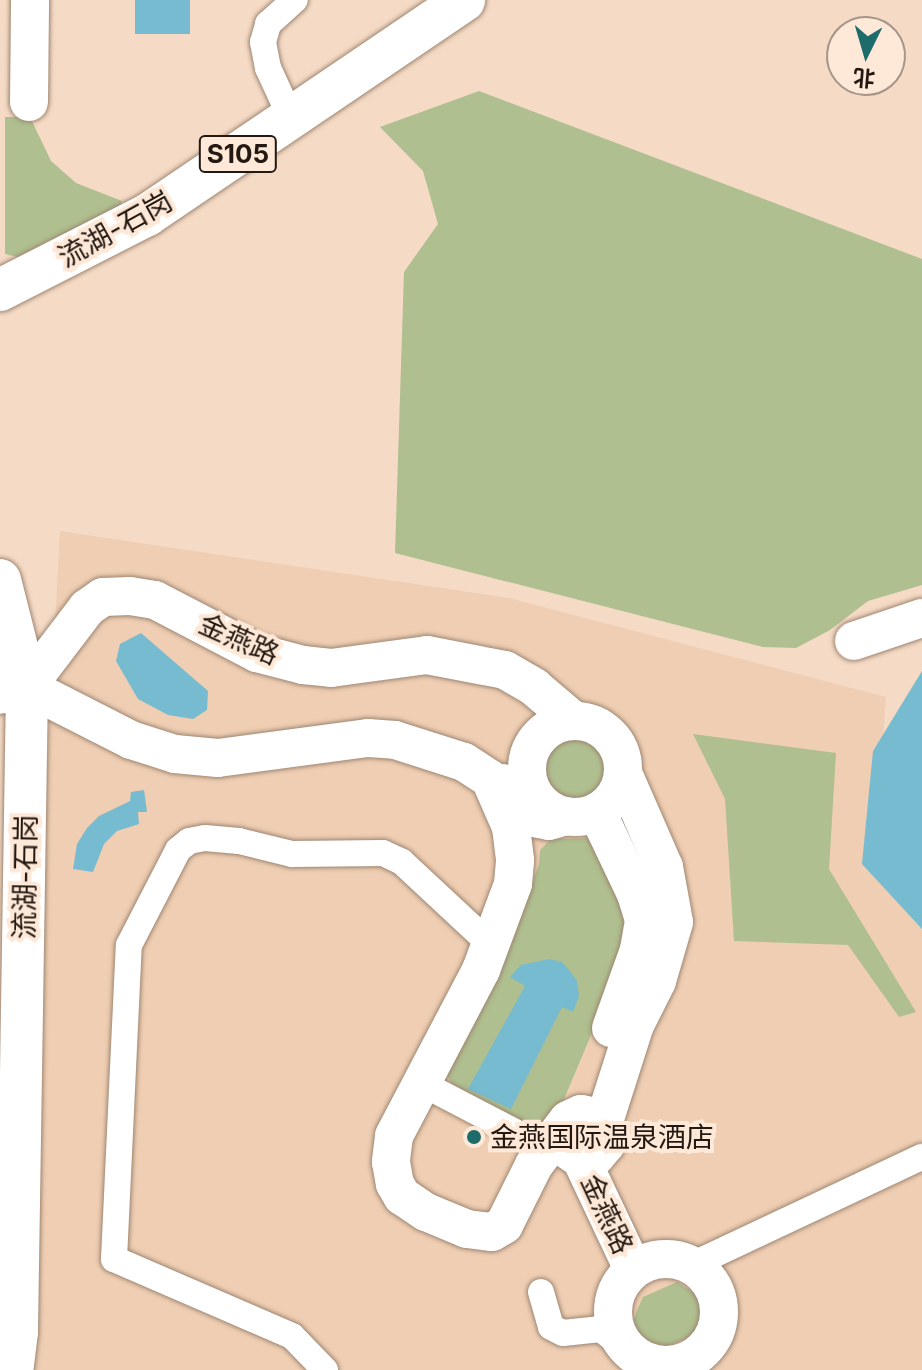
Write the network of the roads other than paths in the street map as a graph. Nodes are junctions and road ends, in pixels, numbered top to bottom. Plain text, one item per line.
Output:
1 (30, 0) edge
2 (295, 0) edge
3 (464, 0) edge
4 (29, 102) dead end
5 (291, 118) junction
6 (0, 290) edge
7 (0, 580) edge
8 (922, 618) edge
9 (854, 641) dead end
10 (9, 687) edge
11 (564, 723) junction
12 (623, 773) junction
13 (570, 816) junction
14 (513, 884) junction
15 (490, 944) junction
16 (419, 1087) junction
17 (568, 1146) junction
18 (922, 1157) edge
19 (692, 1265) junction
20 (639, 1266) junction
21 (541, 1292) dead end
22 (626, 1360) edge
23 (12, 1370) edge
24 (325, 1370) edge

1 - 4 street
2 - 5 street
3 - 5 main road, 流湖-石岗 / S105
5 - 6 main road, 流湖-石岗 / S105
7 - 10 main road, 流湖-石岗
8 - 9 street
10 - 11 street, 金燕路
10 - 13 street
10 - 14 street, 金燕路
10 - 23 main road, 流湖-石岗
11 - 12 street, 金燕路
11 - 13 street, 金燕路
12 - 13 street, 金燕路
12 - 17 street, 金燕路
13 - 14 street, 金燕路
13 - 17 street, 金燕路
14 - 15 street, 金燕路
15 - 16 street, 金燕路
15 - 24 street
16 - 17 street
16 - 17 street, 金燕路
17 - 20 street, 金燕路
18 - 19 street
19 - 20 street, 金燕路
19 - 22 street
20 - 22 street, 金燕路
21 - 22 street

